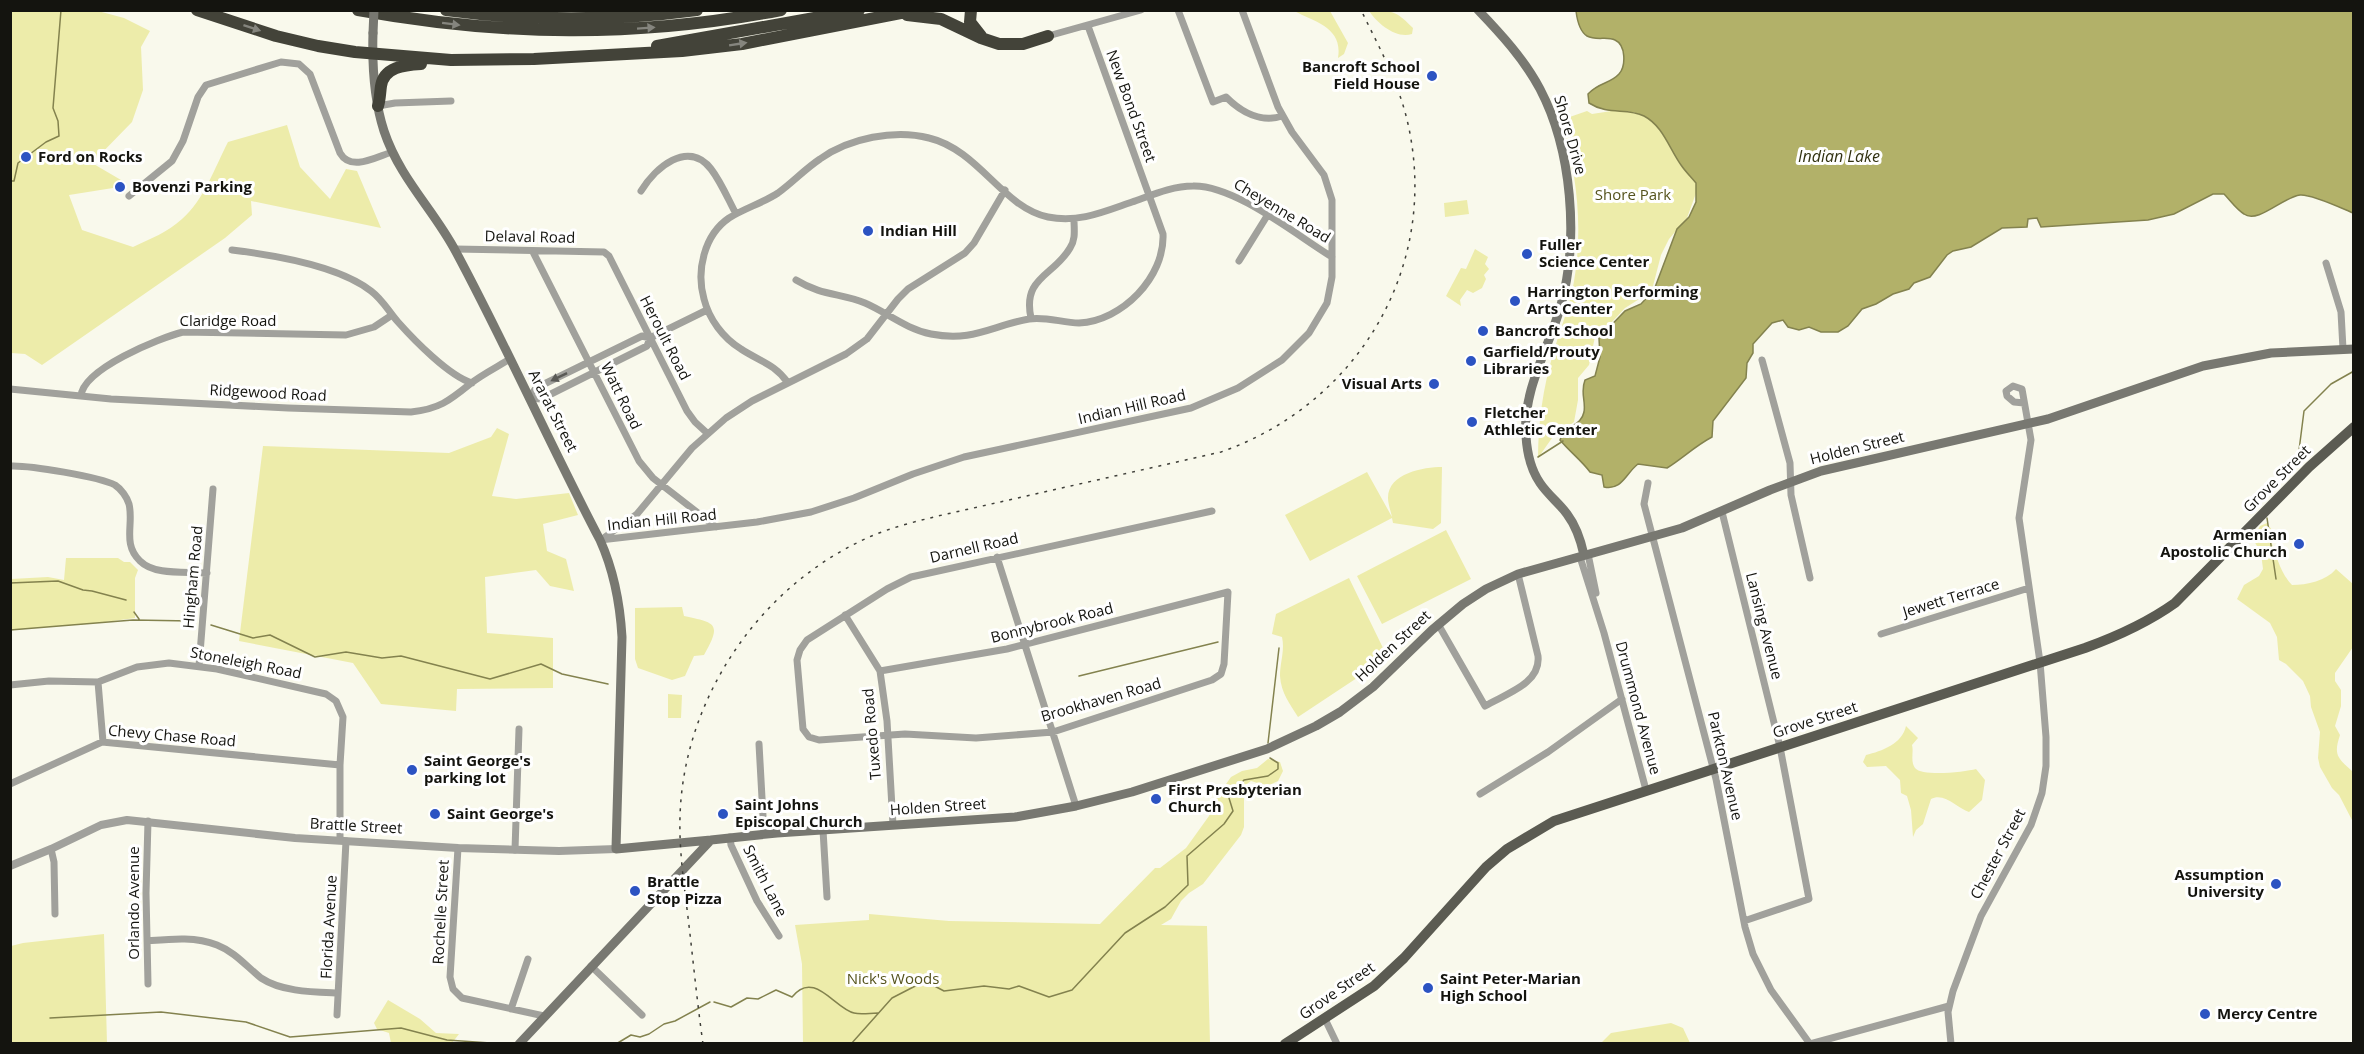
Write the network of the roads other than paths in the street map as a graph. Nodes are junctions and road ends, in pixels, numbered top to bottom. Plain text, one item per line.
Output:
1 (197, 10) edge
2 (358, 10) edge
3 (374, 10) edge
4 (446, 10) edge
5 (697, 10) edge
6 (782, 10) edge
7 (859, 10) edge
8 (916, 10) edge
9 (971, 10) edge
10 (1141, 10) edge
11 (1178, 10) edge
12 (1242, 10) edge
13 (1478, 10) edge
14 (894, 15) junction
15 (1088, 26) junction
16 (1048, 36) joint
17 (989, 41) junction
18 (372, 53) junction
19 (534, 59) junction
20 (457, 60) junction
21 (451, 101) dead end
22 (378, 106) junction
23 (1282, 116) junction
24 (392, 152) junction
25 (1005, 190) junction
26 (641, 191) dead end
27 (129, 196) dead end
28 (1150, 196) junction
29 (736, 214) junction
30 (1267, 216) junction
31 (1074, 220) junction
32 (455, 249) junction
33 (232, 250) dead end
34 (533, 252) junction
35 (604, 252) joint
36 (1332, 257) junction
37 (1239, 261) dead end
38 (2326, 263) dead end
39 (796, 280) dead end
40 (707, 310) junction
41 (392, 315) junction
42 (886, 316) junction
43 (1031, 318) junction
44 (650, 338) junction
45 (2343, 349) junction
46 (2354, 349) edge
47 (510, 359) junction
48 (1762, 360) dead end
49 (589, 363) junction
50 (594, 373) junction
51 (471, 383) junction
52 (788, 383) junction
53 (10, 389) edge
54 (81, 396) junction
55 (529, 398) junction
56 (2024, 403) dead end
57 (2027, 424) junction
58 (2354, 427) edge
59 (707, 433) junction
60 (10, 466) edge
61 (1791, 482) junction
62 (1648, 483) dead end
63 (662, 484) junction
64 (213, 489) dead end
65 (1212, 511) dead end
66 (1722, 512) junction
67 (716, 527) junction
68 (1653, 537) junction
69 (600, 540) junction
70 (1584, 556) junction
71 (997, 557) junction
72 (207, 573) junction
73 (1518, 574) junction
74 (1810, 578) dead end
75 (2029, 588) junction
76 (1228, 592) joint
77 (845, 615) junction
78 (1438, 624) junction
79 (1881, 634) dead end
80 (1025, 645) junction
81 (2040, 662) junction
82 (199, 666) junction
83 (880, 671) junction
84 (98, 682) junction
85 (10, 685) edge
86 (800, 688) joint
87 (1622, 699) junction
88 (519, 729) dead end
89 (1053, 732) junction
90 (887, 735) junction
91 (103, 742) junction
92 (759, 744) dead end
93 (1780, 747) junction
94 (340, 765) junction
95 (1714, 768) junction
96 (10, 784) edge
97 (1646, 790) junction
98 (1480, 794) dead end
99 (1076, 807) junction
100 (148, 821) junction
101 (893, 825) junction
102 (823, 831) junction
103 (764, 834) junction
104 (730, 837) junction
105 (343, 840) junction
106 (711, 840) junction
107 (684, 842) junction
108 (458, 848) junction
109 (51, 849) junction
110 (616, 849) junction
111 (515, 850) junction
112 (688, 865) junction
113 (10, 866) edge
114 (827, 897) dead end
115 (55, 914) dead end
116 (1744, 921) junction
117 (779, 936) dead end
118 (147, 941) junction
119 (528, 959) dead end
120 (591, 966) junction
121 (148, 984) dead end
122 (338, 993) junction
123 (1949, 1006) junction
124 (511, 1009) junction
125 (337, 1015) dead end
126 (642, 1015) dead end
127 (544, 1016) junction
128 (1325, 1019) junction
129 (519, 1044) edge
130 (1285, 1044) edge
131 (1337, 1044) edge
132 (1810, 1044) edge
133 (1951, 1044) edge

1 -> 18 highway
2 -> 6 highway
3 - 18 main road, Ararat Street, bridge
4 - 5 highway
7 - 19 highway
8 - 14 highway
9 - 17 highway
10 - 15 street
11 - 23 street
12 - 23 street, Indian Hill Road
13 - 70 main road, Shore Drive
14 - 17 highway
19 -> 14 highway
15 - 16 street
15 - 28 street, New Bond Street
16 - 17 highway
18 - 20 highway
18 - 22 main road, Ararat Street
19 - 20 highway
20 - 22 highway
21 - 22 street
22 - 24 main road, Ararat Street
23 - 36 street, Indian Hill Road
24 - 27 street
24 - 32 main road, Ararat Street
25 - 29 street, Cheyenne Road
25 - 31 street, Cheyenne Road
25 - 42 street
26 - 29 street
28 - 30 street, Cheyenne Road
28 - 31 street, Cheyenne Road
28 - 43 street, New Bond Street
29 - 40 street, Cheyenne Road
30 - 36 street, Cheyenne Road
30 - 37 street
31 - 43 street
32 - 34 street, Delaval Road
32 - 47 main road, Ararat Street
33 - 41 street
34 - 35 street, Delaval Road
34 - 49 street, Watt Road
35 - 44 street, Heroult Road
36 - 67 street, Indian Hill Road
38 - 45 street
39 - 42 street
40 - 44 street
40 - 52 street, Cheyenne Road
41 - 51 street
41 - 54 street, Claridge Road
42 - 43 street
42 - 52 street
44 - 49 street
44 - 50 street
44 - 59 street, Heroult Road
45 - 46 main road, Holden Street
45 - 57 main road, Holden Street
47 - 51 street, Ridgewood Road
47 - 55 main road, Ararat Street
48 - 61 street
49 - 50 street, Watt Road
49 -> 55 street
50 - 55 street
50 - 63 street, Watt Road
51 - 54 street, Ridgewood Road
52 - 59 street
53 - 54 street, Ridgewood Road
55 - 69 main road, Ararat Street
56 - 57 street, Chester Street
57 - 61 main road, Holden Street
57 - 75 street, Chester Street
58 - 81 main road, Grove Street
59 - 63 street
60 - 72 street
61 - 66 main road, Holden Street
61 - 74 street
62 - 68 street, Parkton Avenue
63 - 67 street, Watt Road
63 - 69 street
64 - 72 street, Hingham Road
65 - 71 street, Darnell Road
66 - 68 main road, Holden Street
66 - 93 street, Lansing Avenue
67 - 69 street, Indian Hill Road
68 - 70 main road, Holden Street
68 - 95 street, Parkton Avenue
69 - 110 main road, Ararat Street
70 - 73 main road, Holden Street
70 - 87 street, Drummond Avenue
71 - 77 street, Darnell Road
71 - 80 street
72 - 82 street, Hingham Road
73 - 78 main road, Holden Street
73 - 78 street
75 - 79 street, Jewett Terrace
75 - 81 street, Chester Street
76 - 80 street, Bonnybrook Road
76 - 89 street, Brookhaven Road
77 - 83 street, Tuxedo Road
77 - 86 street, Darnell Road
78 - 99 main road, Holden Street
80 - 83 street, Bonnybrook Road
80 - 89 street
81 - 93 main road, Grove Street
81 - 123 street, Chester Street
82 - 84 street, Stoneleigh Road
82 - 94 street, Stoneleigh Road
83 - 90 street, Tuxedo Road
84 - 85 street, Stoneleigh Road
84 - 91 street
86 - 90 street, Brookhaven Road
87 - 97 street, Drummond Avenue
87 - 98 street
88 - 111 street
89 - 90 street, Brookhaven Road
89 - 99 street
90 - 101 street, Tuxedo Road
91 - 94 street, Chevy Chase Road
91 - 96 street, Chevy Chase Road
92 - 103 street
93 - 95 main road, Grove Street
93 - 116 street, Lansing Avenue
94 - 105 street, Stoneleigh Road
95 - 97 main road, Grove Street
95 - 116 street, Parkton Avenue
97 - 128 main road, Grove Street
99 - 101 main road, Holden Street
100 - 105 street, Brattle Street
100 - 109 street, Brattle Street
100 - 118 street, Orlando Avenue
101 - 102 main road, Holden Street
102 - 103 main road, Holden Street
102 - 114 street
103 - 104 main road, Holden Street
104 - 106 main road, Holden Street
104 - 117 street, Smith Lane
105 - 108 street, Brattle Street
105 - 122 street, Florida Avenue
106 - 107 main road, Brattle Street
106 - 112 main road
107 - 110 main road, Brattle Street
107 - 112 main road
108 - 111 street, Brattle Street
108 - 124 street, Rochelle Street
109 - 113 street, Brattle Street
109 - 115 street
110 - 111 street, Brattle Street
112 - 120 main road
116 - 132 street, Parkton Avenue
118 - 121 street, Orlando Avenue
118 - 122 street
119 - 124 street
120 - 126 street
120 - 127 main road
122 - 125 street, Florida Avenue
123 - 132 street
123 - 133 street
124 - 127 street, Rochelle Street
127 - 129 main road
128 - 130 main road, Grove Street
128 - 131 street

